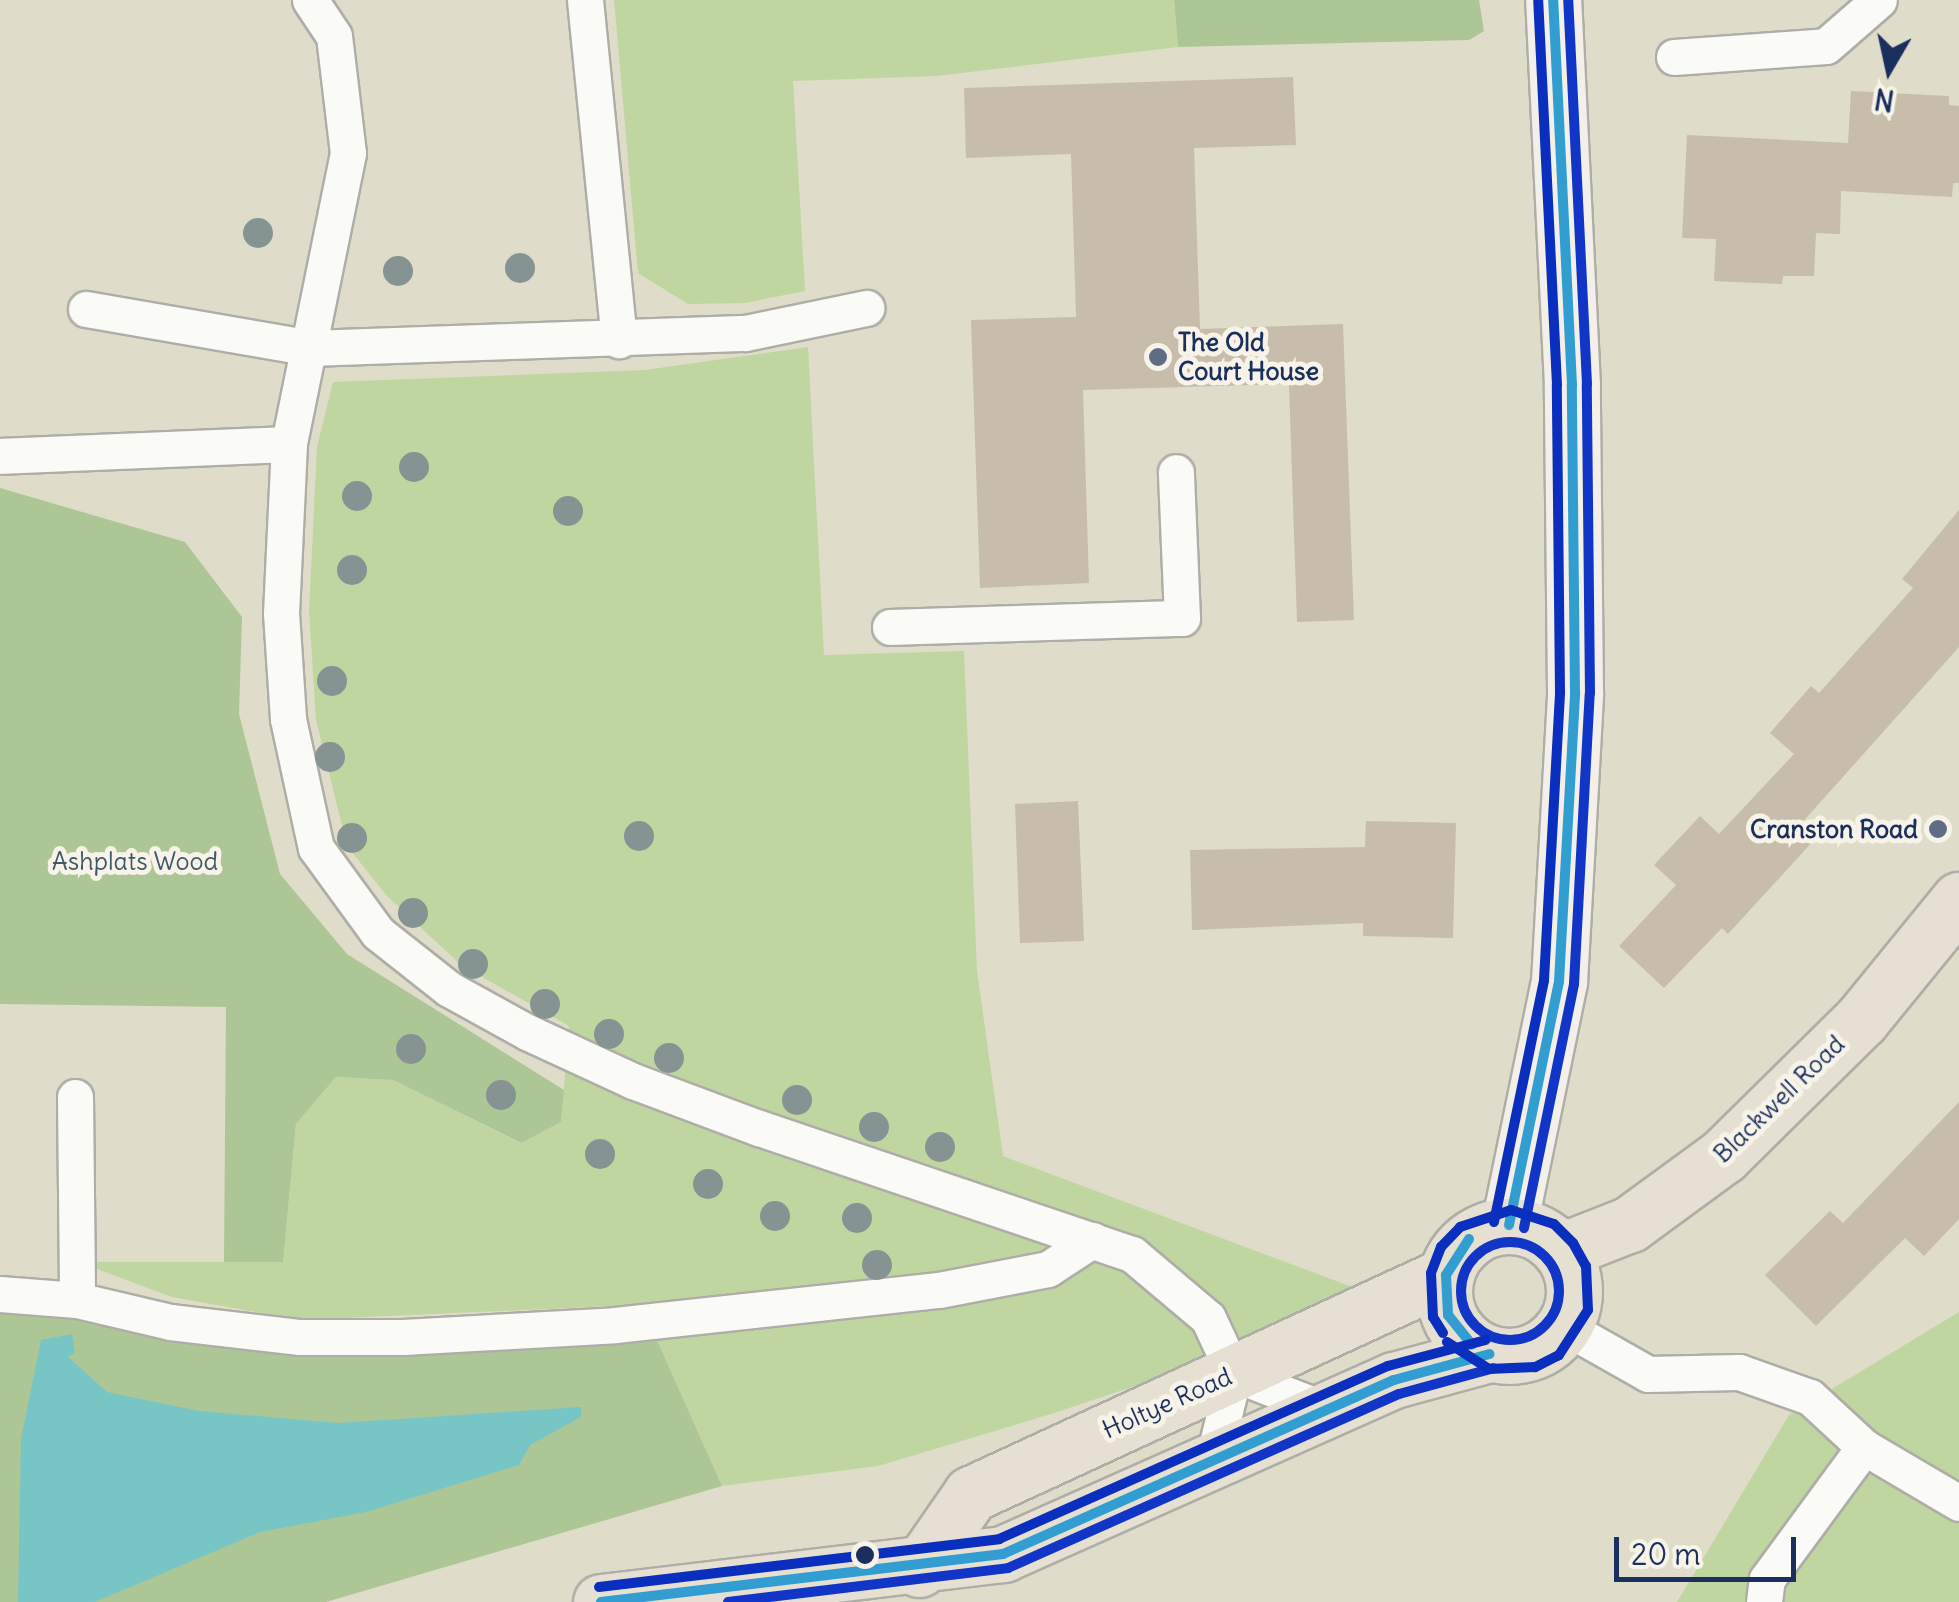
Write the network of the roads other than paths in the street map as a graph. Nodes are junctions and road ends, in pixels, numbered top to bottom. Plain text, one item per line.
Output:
1 (310, 0) edge
2 (585, 0) edge
3 (1552, 0) edge
4 (1879, 0) edge
5 (1674, 57) dead end
6 (866, 308) dead end
7 (86, 309) dead end
8 (620, 340) junction
9 (312, 348) junction
10 (289, 444) junction
11 (0, 456) edge
12 (1176, 472) dead end
13 (890, 628) dead end
14 (1959, 900) edge
15 (75, 1097) dead end
16 (1509, 1225) junction
17 (1092, 1240) junction
18 (1561, 1251) junction
19 (1446, 1275) junction
20 (0, 1294) edge
21 (77, 1300) junction
22 (1564, 1327) junction
23 (1490, 1354) junction
24 (1234, 1374) junction
25 (1327, 1410) junction
26 (1864, 1447) junction
27 (1213, 1460) junction
28 (1959, 1503) edge
29 (919, 1569) junction
30 (602, 1602) edge
31 (1764, 1602) edge

1 - 9 lane
2 - 8 lane
3 - 16 main road
4 - 5 lane
6 - 8 lane
7 - 9 lane
8 - 9 lane
9 - 10 lane
10 - 11 lane
10 - 17 lane
12 - 13 lane
14 - 18 main road, Blackwell Road
15 - 21 lane
16 - 18 main road
16 - 19 main road
17 - 21 lane
17 - 24 lane
18 - 22 main road
19 - 23 main road
19 - 24 main road, Holtye Road
20 - 21 lane
22 - 23 main road
22 - 26 lane
23 - 25 main road
24 - 25 lane
24 - 27 lane
24 - 29 main road, Holtye Road
25 - 27 main road
26 - 28 lane
26 - 31 lane
27 - 29 main road
29 - 30 main road

